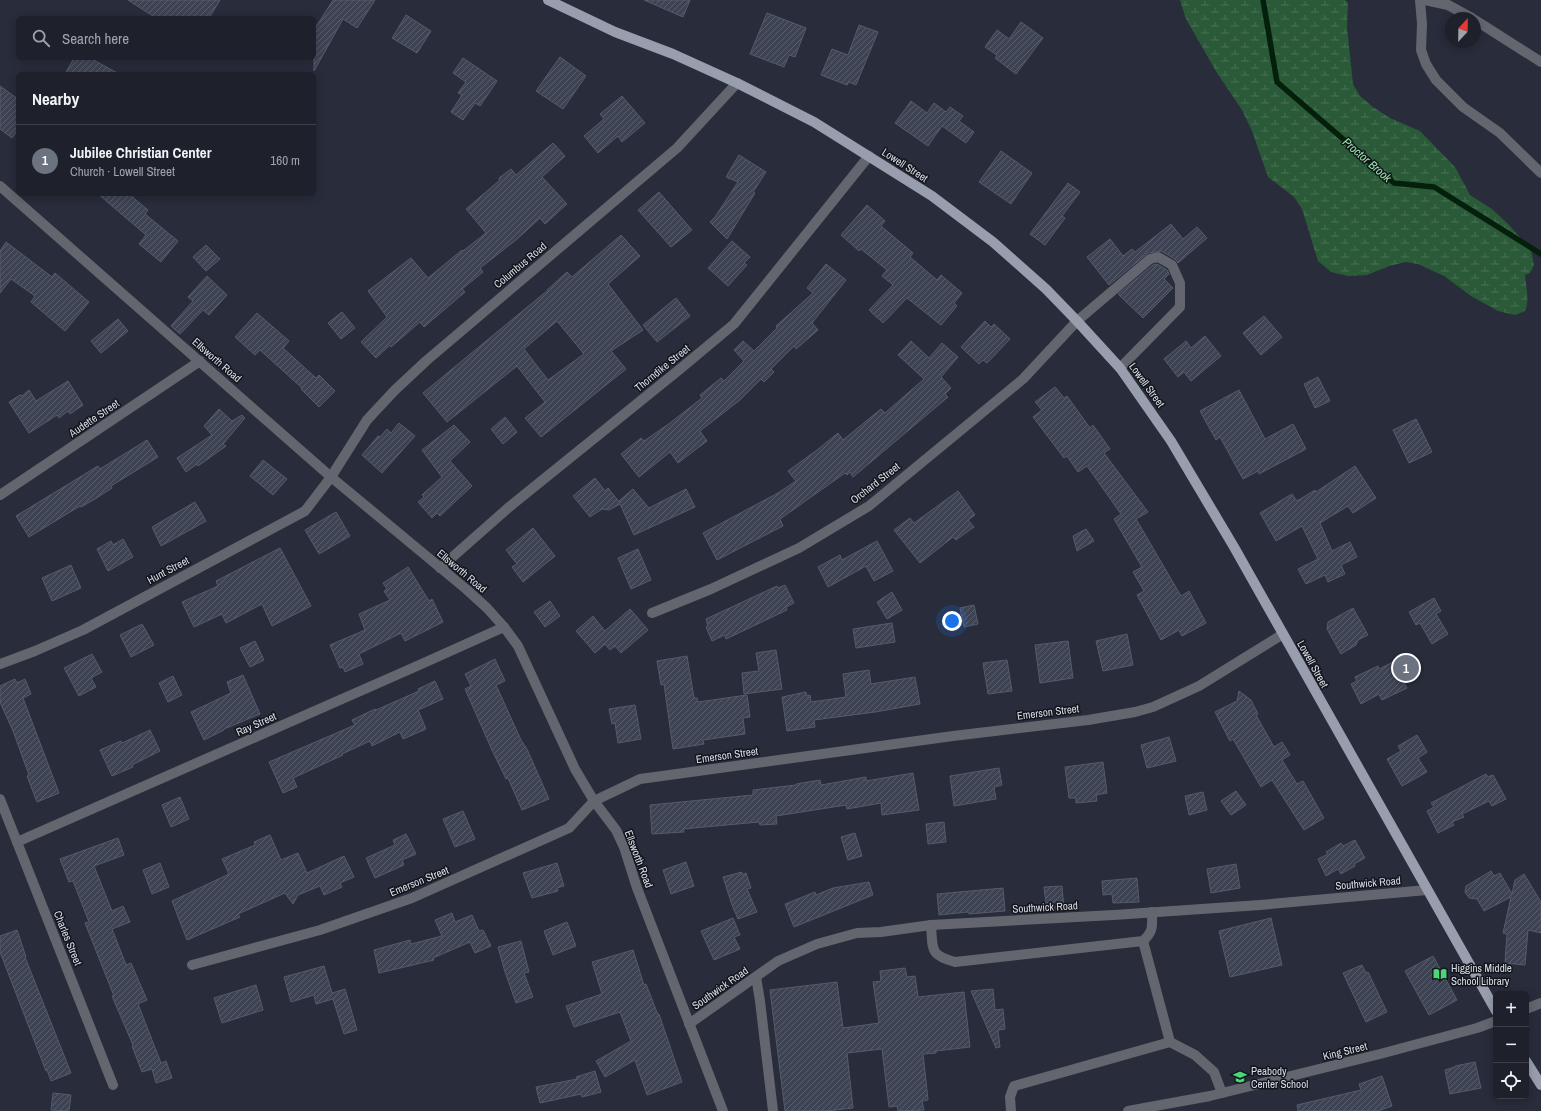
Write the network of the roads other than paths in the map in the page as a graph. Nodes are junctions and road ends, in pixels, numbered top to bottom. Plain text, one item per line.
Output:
1 (548, 0) edge
2 (1420, 0) edge
3 (1425, 0) edge
4 (1461, 12) edge
5 (1481, 24) edge
6 (1541, 62) edge
7 (737, 83) junction
8 (869, 156) junction
9 (1541, 173) edge
10 (0, 186) edge
11 (1077, 321) junction
12 (200, 361) junction
13 (1120, 368) junction
14 (331, 477) junction
15 (0, 495) edge
16 (440, 568) junction
17 (652, 613) dead end
18 (504, 626) junction
19 (1283, 634) junction
20 (0, 664) edge
21 (0, 799) edge
22 (594, 801) junction
23 (17, 842) junction
24 (1427, 890) junction
25 (1152, 912) junction
26 (931, 925) junction
27 (1143, 940) junction
28 (192, 965) dead end
29 (756, 977) junction
30 (1541, 1003) edge
31 (1493, 1006) edge
32 (1529, 1008) edge
33 (1493, 1022) edge
34 (689, 1024) junction
35 (1170, 1042) junction
36 (1527, 1063) edge
37 (113, 1085) dead end
38 (1541, 1085) edge
39 (1222, 1093) junction
40 (723, 1111) edge
41 (773, 1111) edge
42 (1011, 1111) edge
43 (1128, 1111) edge

1 - 7 main road, Lowell Street
2 - 9 street
3 - 4 street
5 - 6 street
7 - 8 main road, Lowell Street
7 - 14 street, Columbus Road
8 - 11 main road, Lowell Street
8 - 16 street, Thorndike Street
10 - 12 street, Ellsworth Road
11 - 13 main road, Lowell Street
11 - 13 street, Orchard Street
11 - 17 street, Orchard Street
12 - 14 street, Ellsworth Road
12 - 15 street, Audette Street
13 - 19 main road, Lowell Street
14 - 16 street, Ellsworth Road
14 - 20 street, Hunt Street
16 - 18 street, Ellsworth Road
18 - 22 street, Ellsworth Road
18 - 23 street, Ray Street
19 - 22 street, Emerson Street
19 - 24 main road, Lowell Street
21 - 23 street, Charles Street
22 - 28 street, Emerson Street
22 - 34 street, Ellsworth Road
23 - 37 street, Charles Street
24 - 25 street, Southwick Road
24 - 31 main road, Lowell Street
25 - 26 street, Southwick Road
25 - 27 street
26 - 27 street
26 - 29 street, Southwick Road
27 - 35 street
29 - 34 street, Southwick Road
29 - 41 street
30 - 32 street
33 - 39 street, King Street
34 - 40 street, Ellsworth Road
35 - 39 street
35 - 42 street
36 - 38 main road
39 - 43 street, King Street

